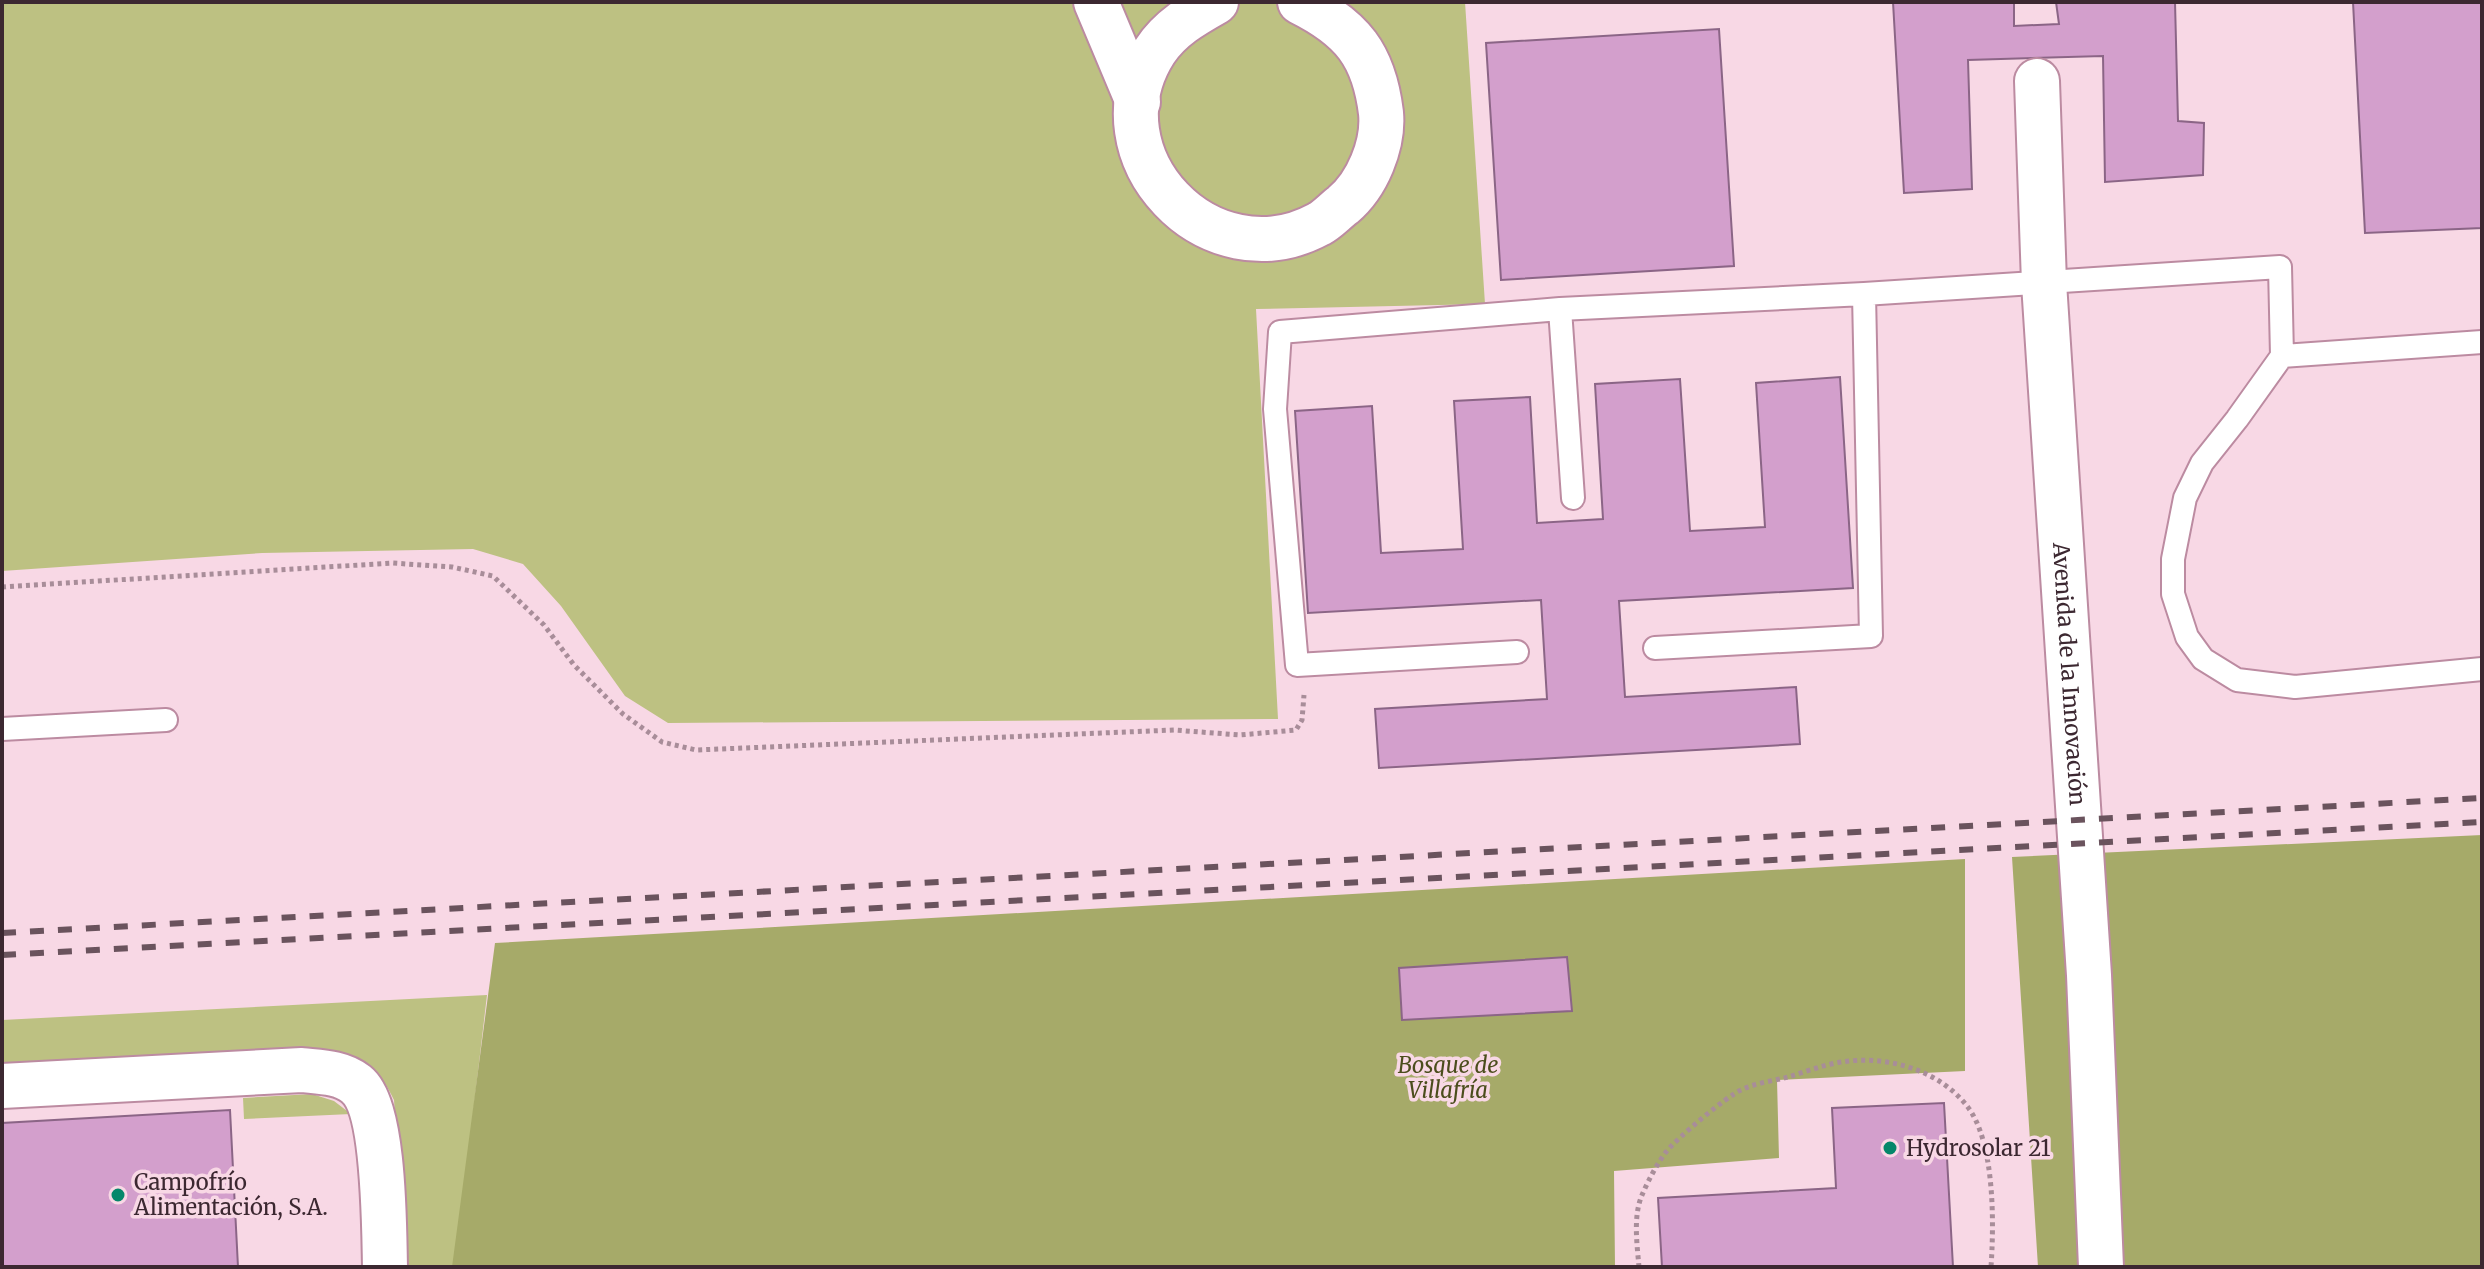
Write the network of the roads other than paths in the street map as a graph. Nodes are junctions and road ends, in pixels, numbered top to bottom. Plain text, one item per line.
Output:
1 (1096, 2) edge
2 (1216, 2) edge
3 (1300, 2) edge
4 (2037, 81) dead end
5 (1138, 102) junction
6 (2044, 283) junction
7 (1864, 294) junction
8 (1560, 309) junction
9 (2482, 342) edge
10 (2282, 356) junction
11 (1573, 498) dead end
12 (1655, 648) dead end
13 (1517, 652) dead end
14 (2482, 669) edge
15 (166, 720) dead end
16 (2, 729) edge
17 (2, 1086) edge
18 (385, 1267) edge
19 (2101, 1267) edge

1 - 5 street
2 - 5 street
3 - 5 street
4 - 6 street, Avenida de la Innovación
6 - 7 lane
6 - 10 lane
6 - 19 street, Avenida de la Innovación
7 - 8 lane
7 - 12 lane
8 - 11 lane
8 - 13 lane
9 - 10 lane
10 - 14 lane
15 - 16 lane
17 - 18 street

